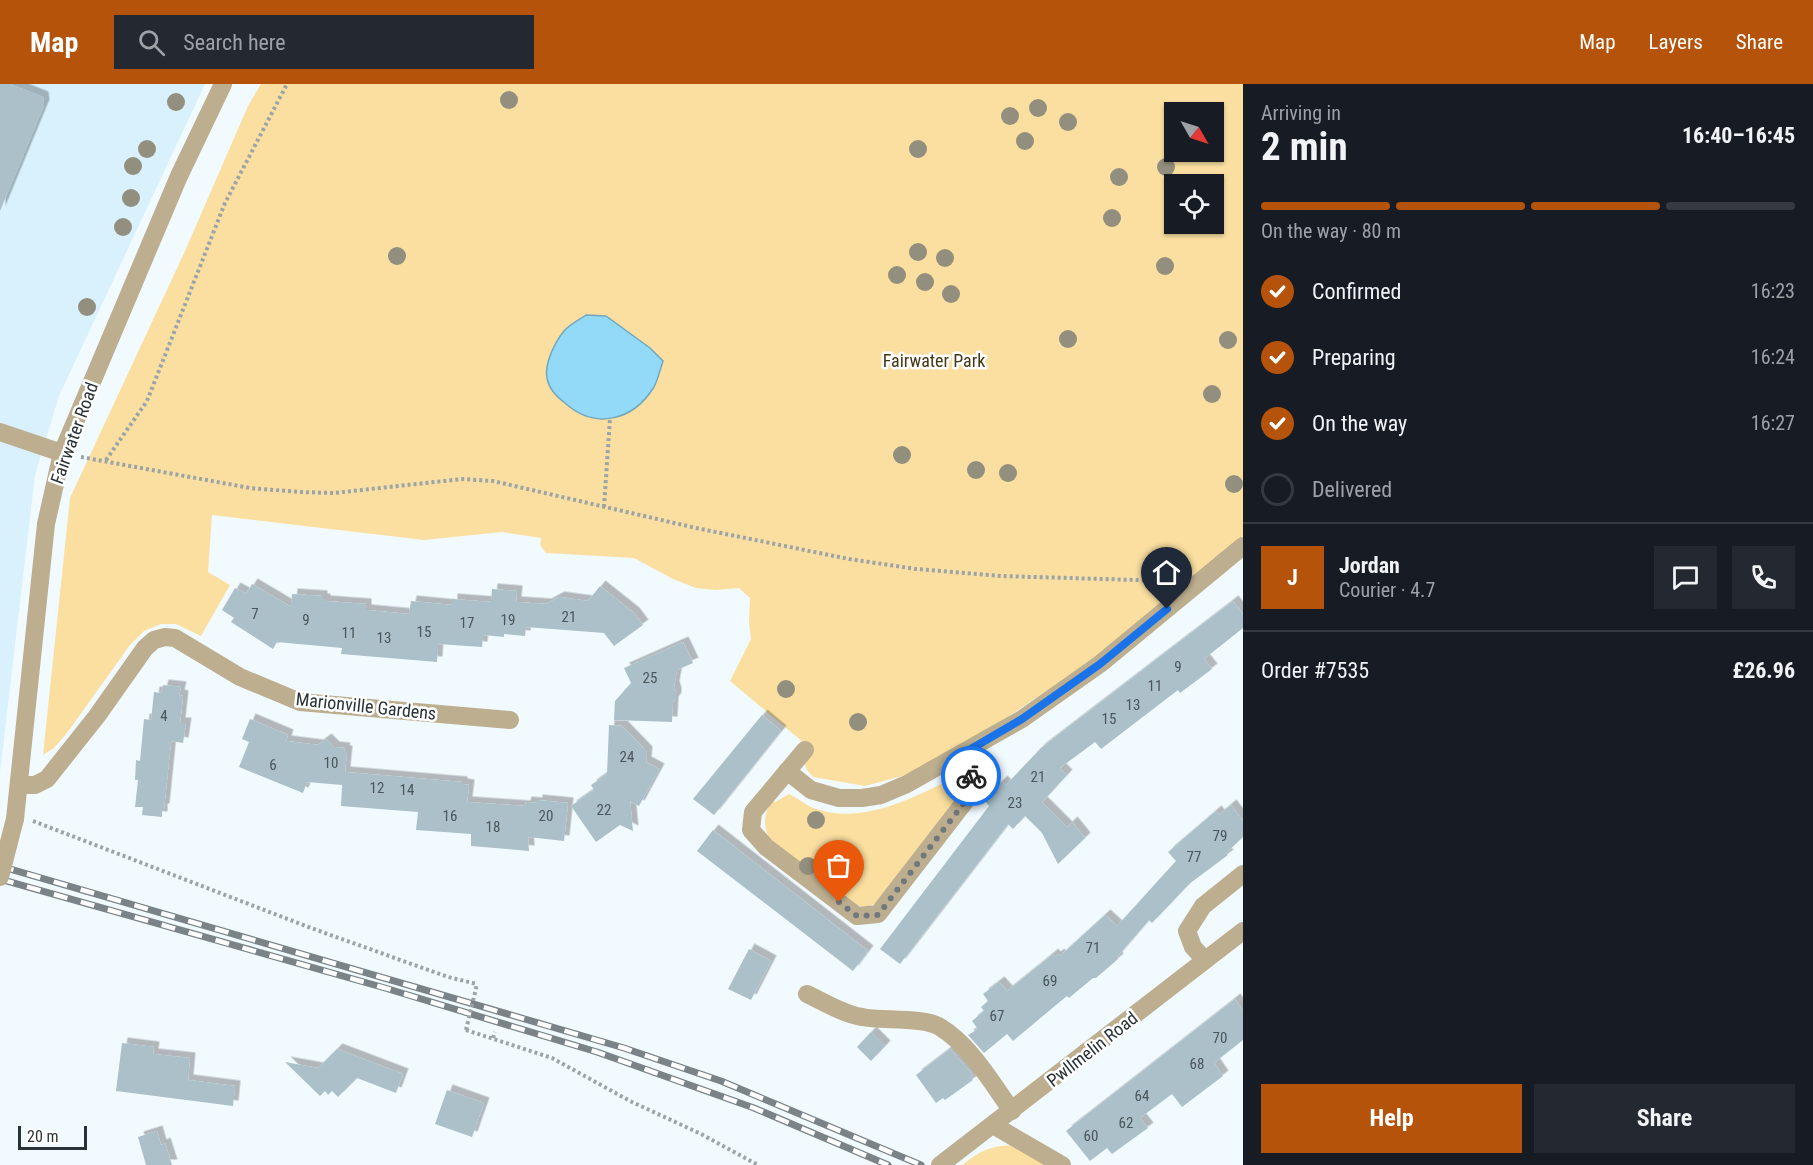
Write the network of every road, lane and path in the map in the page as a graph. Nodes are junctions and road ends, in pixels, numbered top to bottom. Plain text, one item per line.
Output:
1 (223, 84) edge
2 (287, 84) edge
3 (610, 419) dead end
4 (0, 432) edge
5 (62, 453) junction
6 (106, 460) junction
7 (604, 507) junction
8 (1240, 555) edge
9 (1201, 582) junction
10 (510, 720) dead end
11 (805, 750) dead end
12 (959, 756) junction
13 (787, 771) junction
14 (20, 785) junction
15 (15, 817) junction
16 (1243, 874) edge
17 (0, 877) edge
18 (1242, 934) edge
19 (1205, 960) junction
20 (807, 994) dead end
21 (495, 1032) dead end
22 (493, 1038) junction
23 (1012, 1111) junction
24 (993, 1125) junction
25 (758, 1165) edge
26 (940, 1165) edge
27 (1062, 1165) edge

1 - 5 street, Fairwater Road
2 - 6 path
3 - 7 path
4 - 5 street
5 - 6 path
5 - 14 street, Fairwater Road
6 - 7 path
7 - 9 path
8 - 9 street
9 - 12 street
10 - 14 street, Marionville Gardens
11 - 13 street
12 - 13 street
12 - 13 street
14 - 15 street, Fairwater Road
15 - 17 street, Fairwater Road, bridge
15 - 22 path, bridge
16 - 19 street
18 - 19 street, Pwllmelin Road
19 - 23 street, Pwllmelin Road
20 - 23 street
21 - 22 path
22 - 25 path
23 - 24 street, Pwllmelin Road
24 - 26 street, Pwllmelin Road
24 - 27 street

